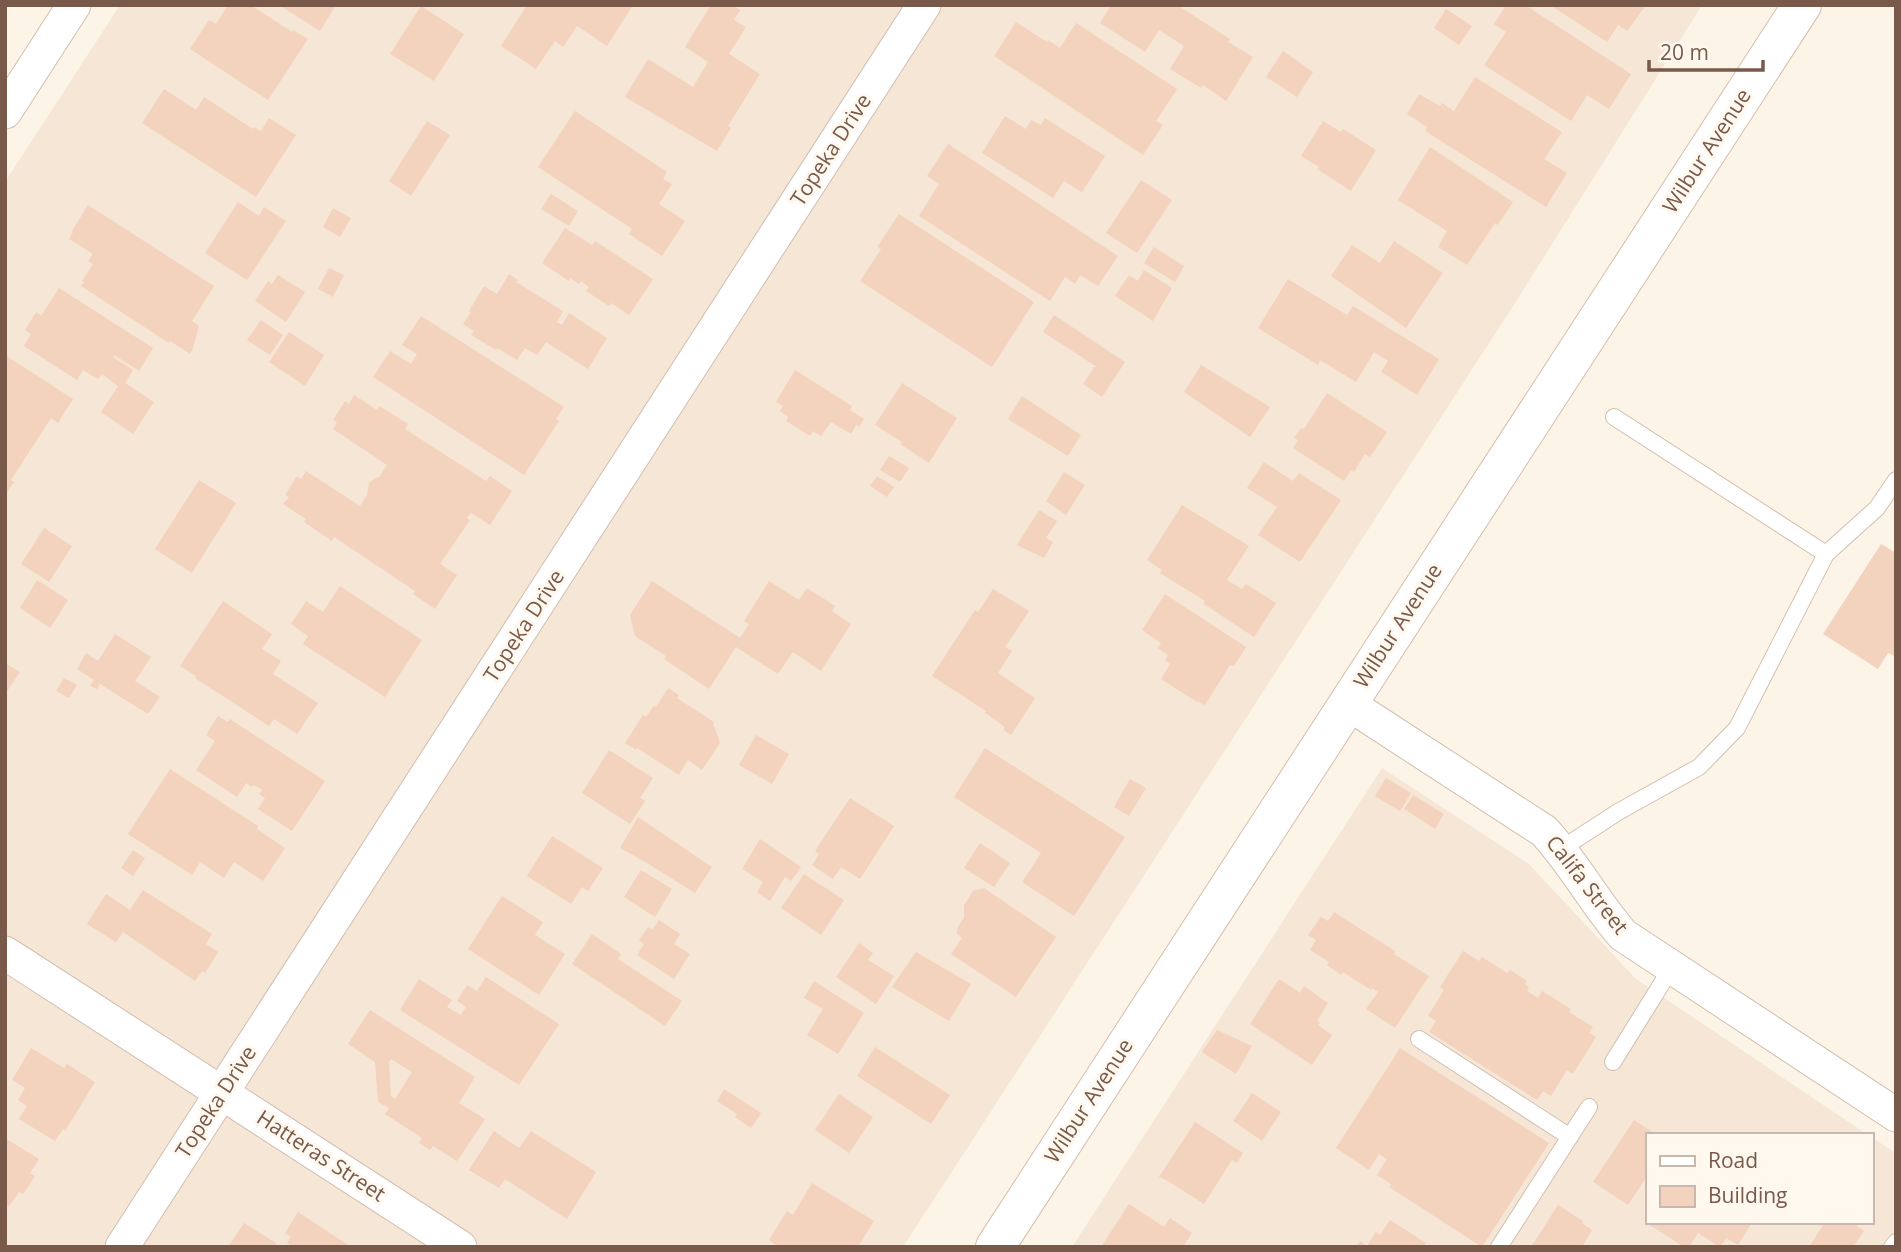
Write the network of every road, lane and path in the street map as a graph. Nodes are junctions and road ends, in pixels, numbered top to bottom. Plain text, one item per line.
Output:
1 (74, 5) edge
2 (924, 5) edge
3 (1802, 5) edge
4 (5, 112) edge
5 (1615, 417) dead end
6 (1896, 480) edge
7 (1826, 554) junction
8 (1348, 703) junction
9 (1561, 849) junction
10 (5, 953) edge
11 (1672, 967) junction
12 (1419, 1039) dead end
13 (1613, 1062) dead end
14 (223, 1092) junction
15 (1589, 1107) dead end
16 (1896, 1115) edge
17 (1570, 1137) junction
18 (1896, 1242) edge
19 (122, 1247) edge
20 (460, 1247) edge
21 (995, 1247) edge
22 (1499, 1247) edge
23 (1892, 1247) edge

1 - 4 street
2 - 14 street, Topeka Drive
3 - 8 main road, Wilbur Avenue
5 - 7 lane
6 - 7 lane
7 - 9 lane
8 - 9 street, Califa Street
8 - 21 main road, Wilbur Avenue
9 - 11 street, Califa Street
10 - 14 street, Hatteras Street
11 - 13 lane
11 - 16 street, Califa Street
12 - 17 lane
14 - 19 street, Topeka Drive
14 - 20 street, Hatteras Street
15 - 17 lane
17 - 22 lane
18 - 23 lane

